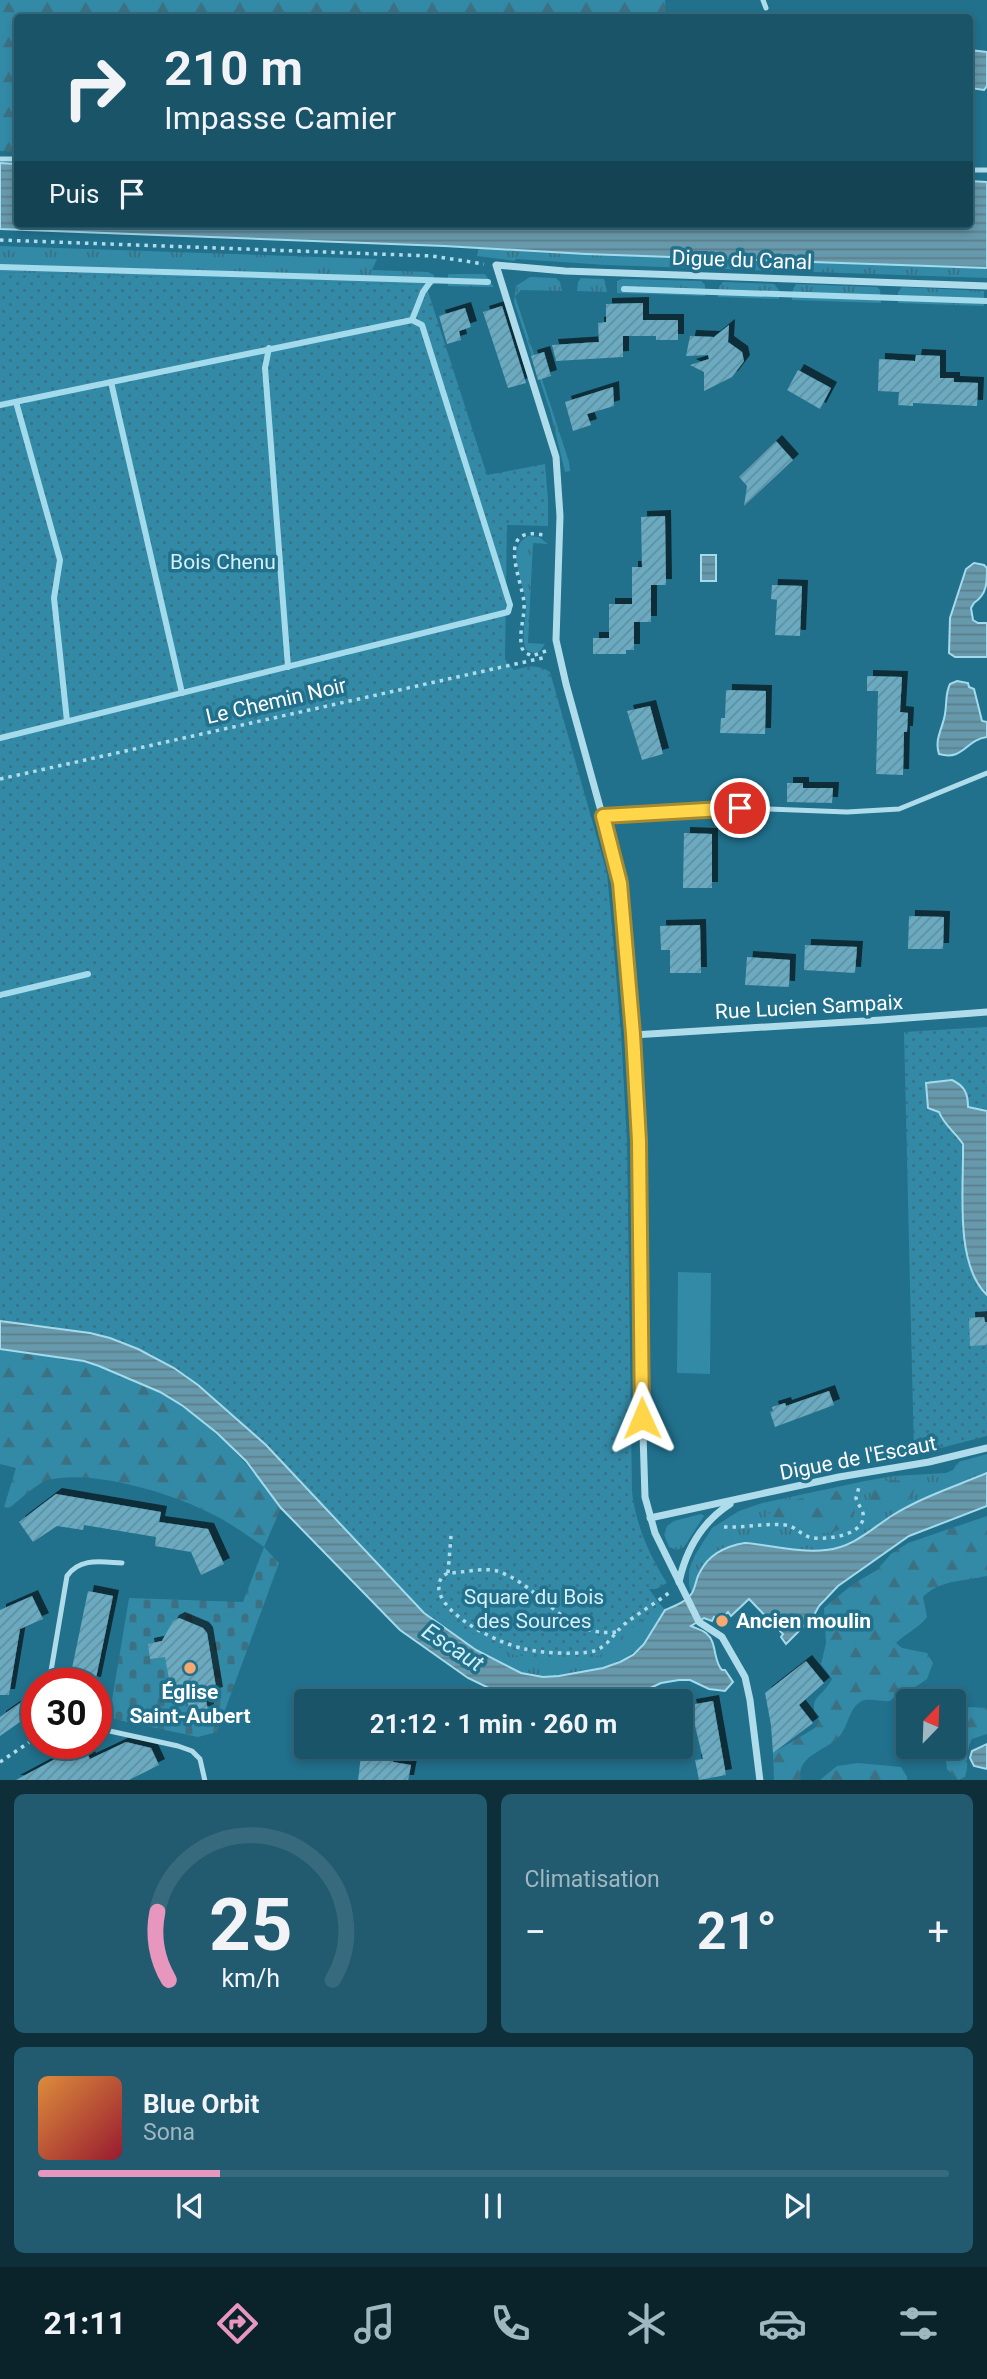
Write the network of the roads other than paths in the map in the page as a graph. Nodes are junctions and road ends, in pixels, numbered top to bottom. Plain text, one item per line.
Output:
1 (763, 0) edge
2 (766, 8) dead end
3 (987, 286) edge
4 (987, 773) edge
5 (603, 816) junction
6 (987, 1012) edge
7 (633, 1034) junction
8 (987, 1448) edge
9 (737, 1500) junction
10 (650, 1518) junction
11 (122, 1563) dead end
12 (679, 1583) junction
13 (51, 1668) edge
14 (112, 1732) edge
15 (205, 1780) edge
16 (760, 1780) edge

1 - 2 lane
3 - 5 street, Digue du Canal
4 - 5 lane
5 - 7 street
6 - 7 street, Rue Lucien Sampaix
7 - 10 street
8 - 9 street, Digue de l'Escaut
9 - 10 street, Digue de l'Escaut
9 - 12 street, Digue de l'Escaut
10 - 12 street
11 - 13 lane
12 - 16 street
14 - 15 lane

